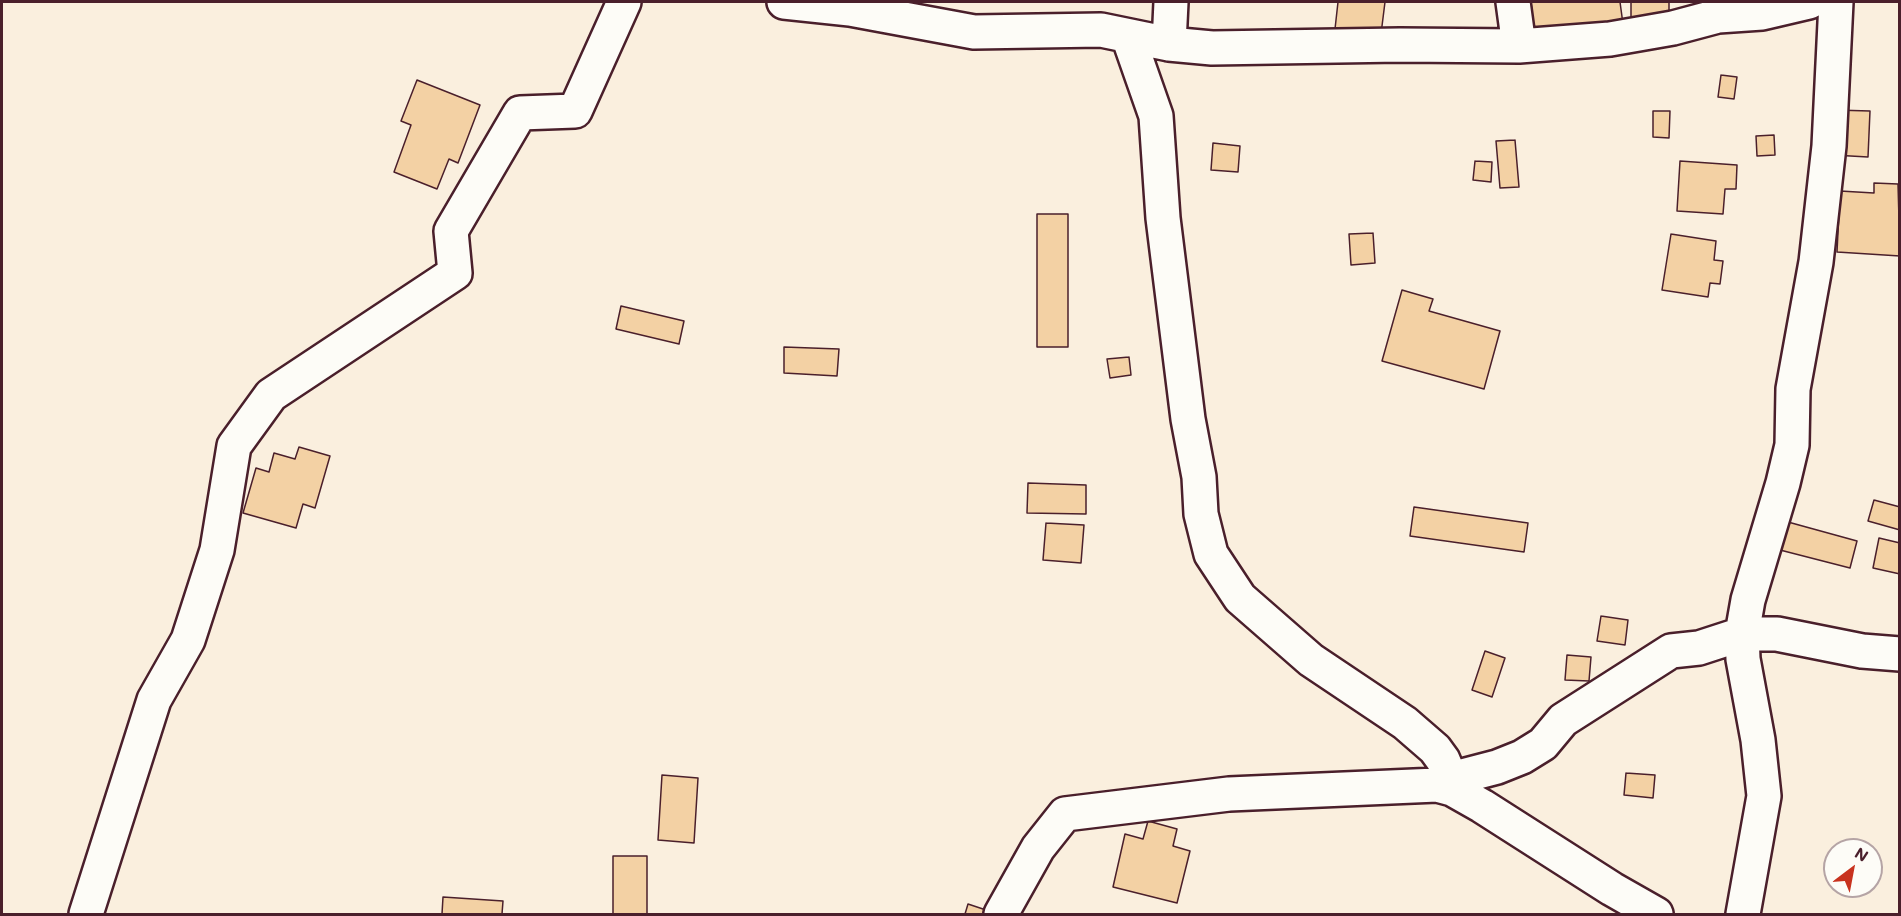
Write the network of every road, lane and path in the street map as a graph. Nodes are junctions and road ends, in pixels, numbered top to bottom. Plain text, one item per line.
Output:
1 (624, 2) edge
2 (784, 2) edge
3 (1171, 2) edge
4 (1513, 2) edge
5 (1809, 2) edge
6 (1836, 2) edge
7 (1128, 36) junction
8 (1169, 44) junction
9 (1520, 46) junction
10 (1742, 634) junction
11 (1899, 654) edge
12 (1452, 784) junction
13 (86, 915) edge
14 (1001, 915) edge
15 (1656, 915) edge
16 (1743, 915) edge

1 - 13 street
2 - 7 street
3 - 8 street
4 - 9 street
5 - 9 street
6 - 10 street
7 - 8 street
7 - 12 street
8 - 9 street
10 - 11 street
10 - 12 street
10 - 16 street
12 - 14 street
12 - 15 street

